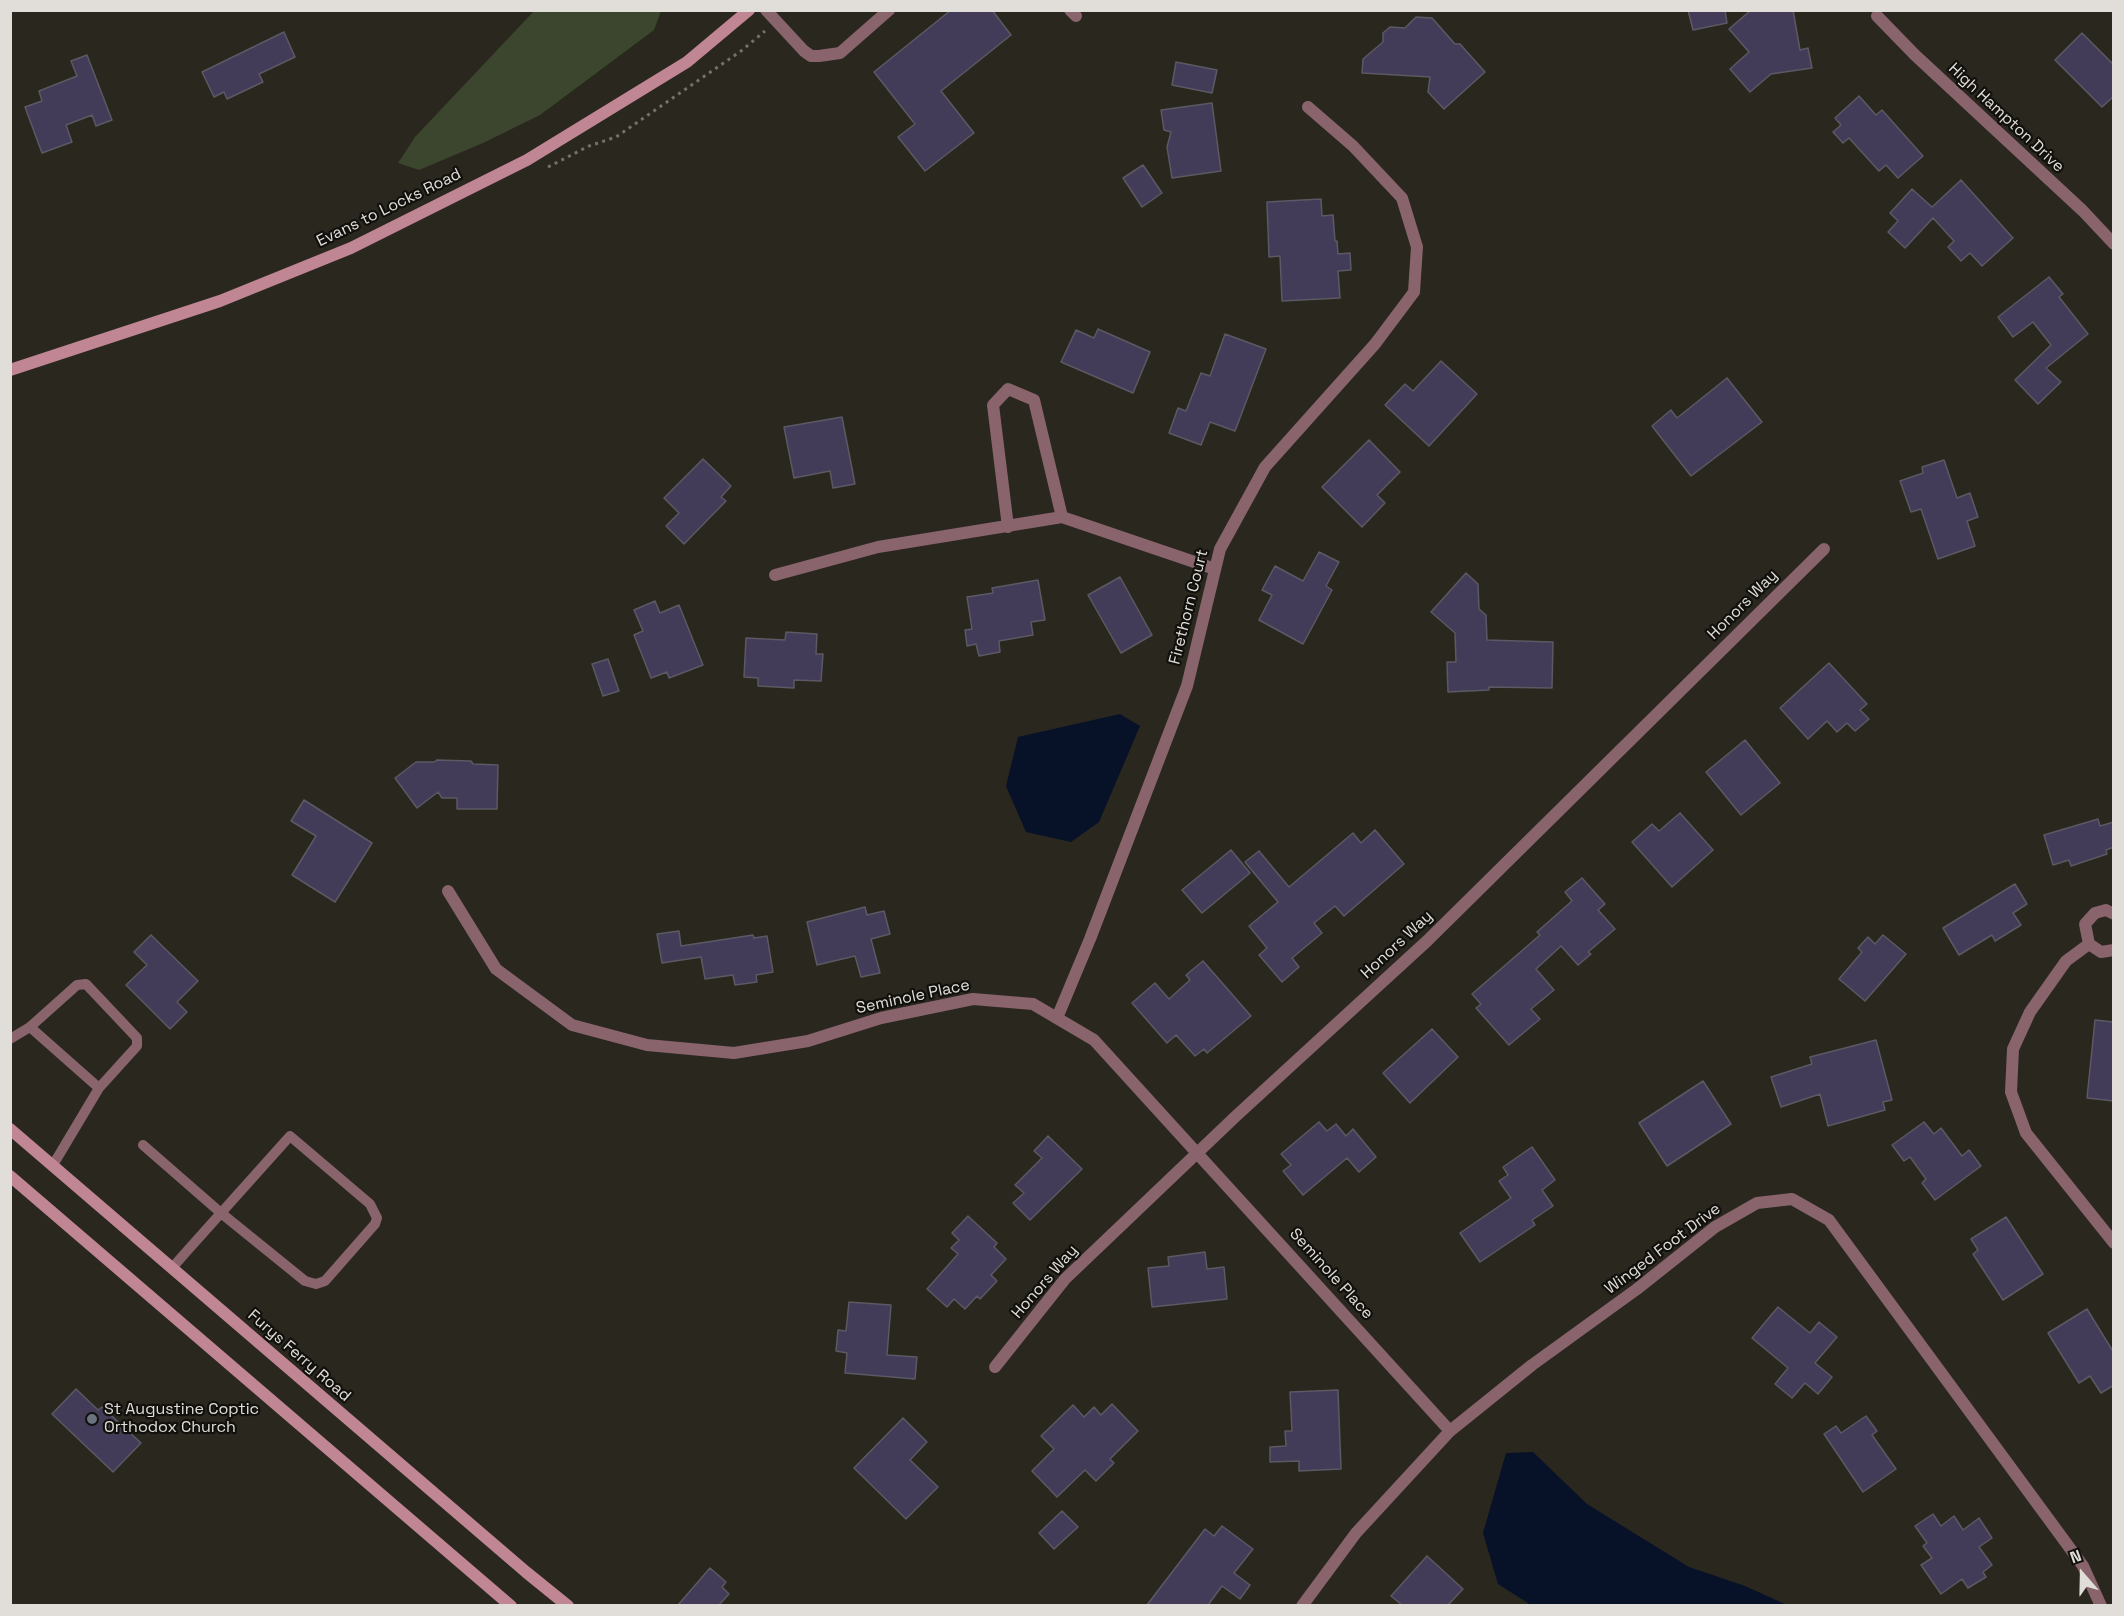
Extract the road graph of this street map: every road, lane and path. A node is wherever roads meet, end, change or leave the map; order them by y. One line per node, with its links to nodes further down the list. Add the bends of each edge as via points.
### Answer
1 (749, 10): 7 (main road, Evans to Locks Road, via 687,62 527,160 351,248 220,301)
2 (766, 10): 3 (street, via 804,51 819,56 840,53)
3 (889, 10)
4 (1877, 15): 6 (street, High Hampton Drive)
5 (1308, 107): 11 (street, Firethorn Court, via 1353,146 1402,198 1417,247 1414,292 1375,344 1265,467 1220,549)
6 (2114, 244)
7 (10, 370)
8 (1062, 517): 9 (street); 9 (street, via 1034,400 1008,389 993,405); 11 (street)
9 (1008, 526): 12 (street, via 878,547)
10 (1824, 549): 23 (street, Honors Way, via 1426,941)
11 (1215, 569): 17 (street, Firethorn Court, via 1187,686)
12 (775, 574)
13 (448, 891): 17 (street, Seminole Place, via 496,969 572,1025 647,1045 734,1053 807,1041 881,1018 974,999 1033,1004)
14 (2114, 914): 15 (street, via 2106,910 2095,913 2085,924)
15 (2089, 944): 16 (street, via 2101,952); 27 (street, via 2066,961 2030,1012 2013,1049 2010,1092 2026,1133)
16 (2114, 950)
17 (1057, 1018): 23 (street, Seminole Place, via 1094,1040)
18 (30, 1027): 19 (lane); 20 (lane); 20 (lane, via 77,985 86,984 137,1038 137,1046)
19 (10, 1039)
20 (99, 1088): 24 (lane)
21 (10, 1129): 24 (main road, Furys Ferry Road)
22 (143, 1145): 26 (lane)
23 (1198, 1152): 29 (street, Honors Way, via 1065,1279); 30 (street, Seminole Place)
24 (53, 1165): 28 (main road, Furys Ferry Road)
25 (10, 1176): 31 (main road)
26 (221, 1213): 26 (lane, via 290,1136 370,1204 377,1218 325,1281 316,1284 305,1281); 28 (lane)
27 (2114, 1243)
28 (172, 1268): 32 (main road, Furys Ferry Road)
29 (995, 1367)
30 (1450, 1431): 33 (street, Winged Foot Drive, via 1356,1533); 34 (street, Winged Foot Drive, via 1715,1227 1757,1203 1792,1199 1829,1220 2083,1566)
31 (511, 1605)
32 (568, 1605)
33 (1302, 1605)
34 (2101, 1605)

